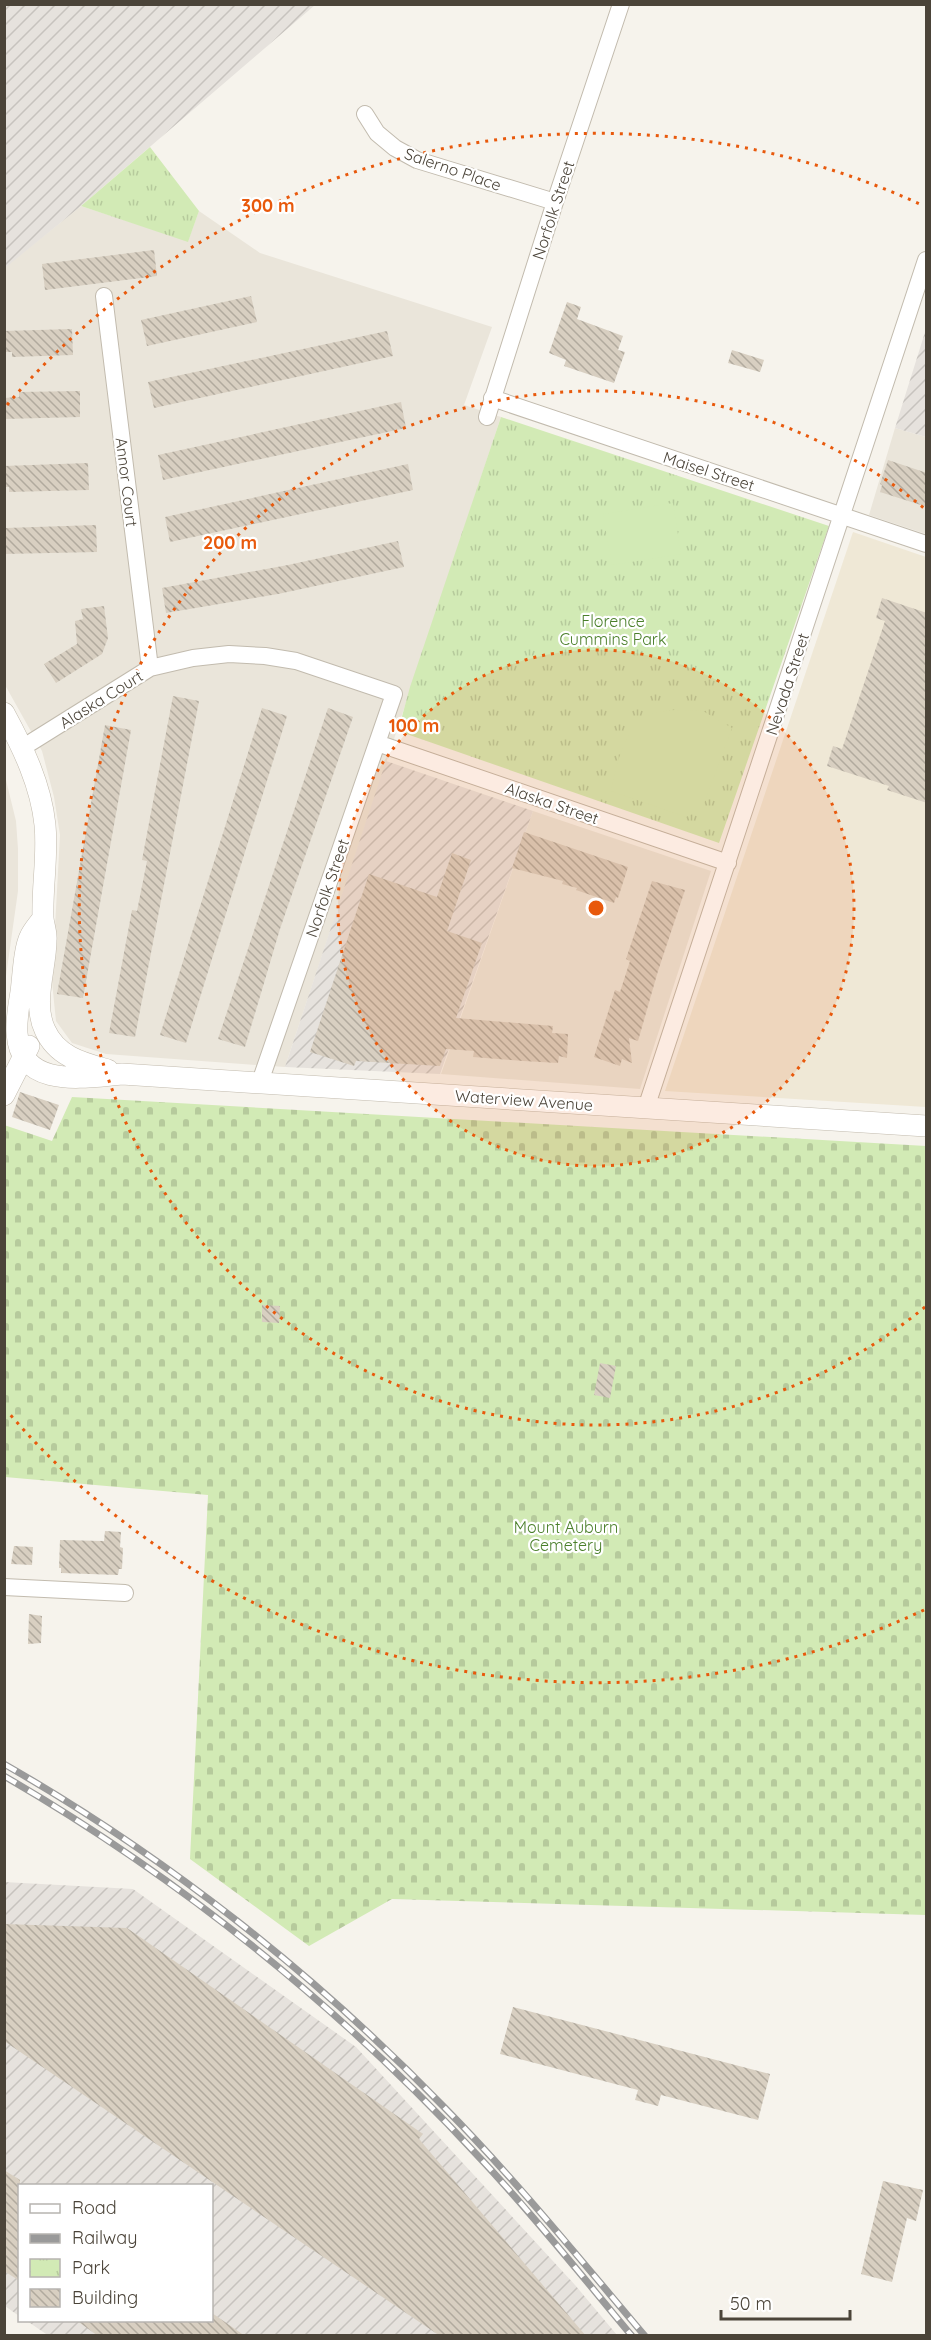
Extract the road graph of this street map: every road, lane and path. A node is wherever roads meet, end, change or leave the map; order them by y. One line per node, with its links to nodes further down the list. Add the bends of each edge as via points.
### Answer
1 (621, 4): 3 (street, Norfolk Street)
2 (365, 114): 3 (street, Salerno Place, via 377,133 417,160)
3 (555, 202): 6 (street, Norfolk Street)
4 (927, 260): 8 (street, Nevada Street)
5 (104, 296): 10 (street, Annor Court)
6 (492, 399): 7 (street, Norfolk Street); 8 (street, Maisel Street)
7 (487, 417)
8 (843, 516): 9 (street, Maisel Street); 15 (street, Nevada Street)
9 (927, 544)
10 (150, 668): 11 (street, Alaska Court, via 229,654 265,656 322,668); 14 (street, Alaska Court)
11 (394, 694): 13 (street, Norfolk Street)
12 (4, 713): 14 (street)
13 (377, 743): 15 (street, Alaska Street); 20 (street, Norfolk Street)
14 (22, 748): 16 (street, via 45,824)
15 (728, 863): 22 (street, Nevada Street)
16 (43, 918): 17 (street, via 47,938 40,1002); 18 (street, via 29,939 17,1016 17,1035)
17 (44, 1028): 18 (street); 19 (street, Waterview Avenue, via 54,1045 70,1058)
18 (24, 1056): 19 (street, Waterview Avenue, via 40,1071 56,1077); 21 (street)
19 (122, 1074): 20 (street, Waterview Avenue)
20 (260, 1082): 22 (street, Waterview Avenue)
21 (4, 1095)
22 (646, 1108): 23 (street, Waterview Avenue)
23 (927, 1126)
24 (4, 1587): 25 (street)
25 (125, 1593)

